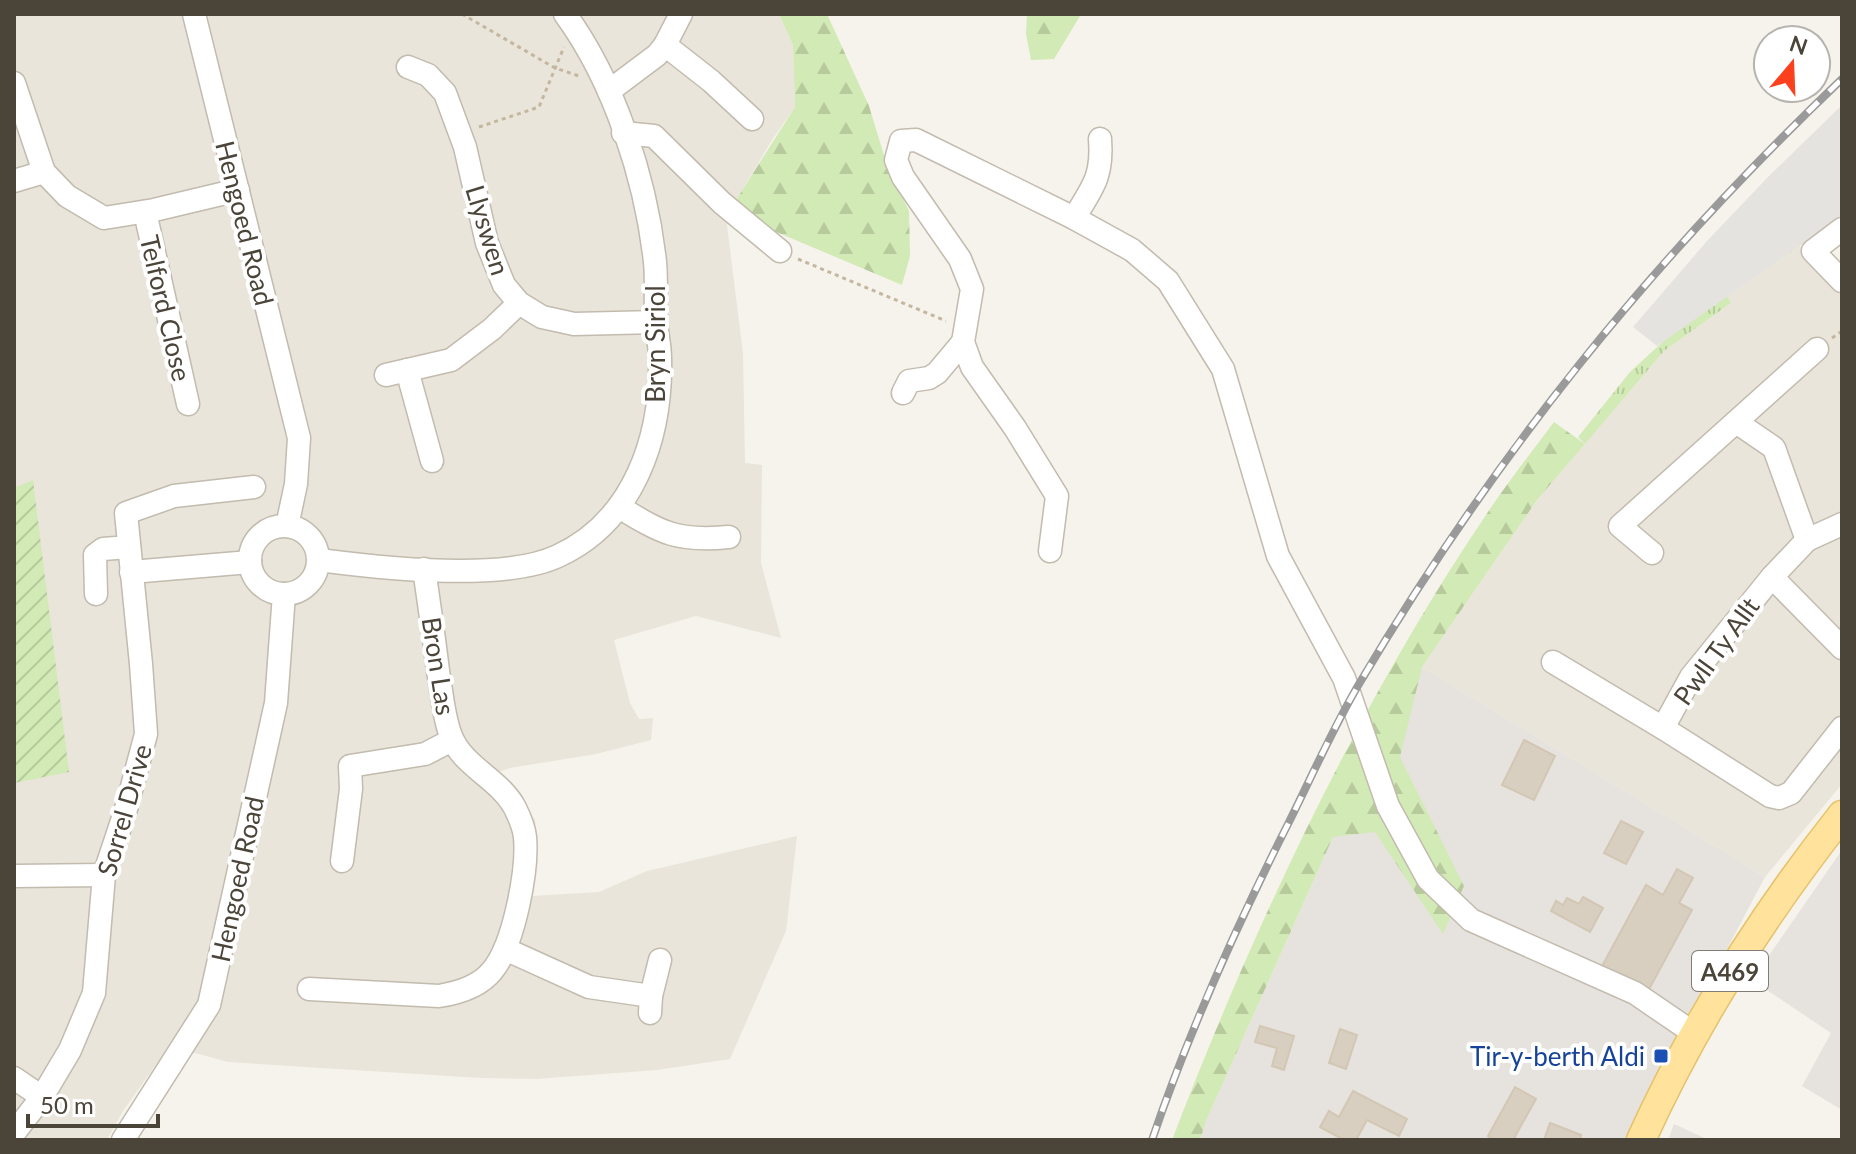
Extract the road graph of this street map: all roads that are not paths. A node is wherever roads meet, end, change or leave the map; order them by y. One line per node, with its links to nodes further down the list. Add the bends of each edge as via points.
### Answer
1 (194, 14): 12 (street, Hengoed Road)
2 (569, 20): 6 (street, Bryn Siriol)
3 (673, 29): 6 (street, via 657,55); 7 (street, via 685,59)
4 (408, 67): 18 (street, Llyswen, via 438,83 452,109 487,243 504,285)
5 (14, 83): 10 (street)
6 (609, 91): 8 (street, Bryn Siriol)
7 (752, 119)
8 (623, 133): 16 (street, via 654,136); 19 (street, Bryn Siriol, via 655,262)
9 (1100, 139): 14 (street, via 1102,163)
10 (44, 172): 11 (street); 13 (street, via 67,196 104,218)
11 (14, 181)
12 (238, 190): 13 (street); 29 (street, Hengoed Road, via 299,438)
13 (145, 212): 23 (street, Telford Close)
14 (1074, 218): 20 (street, via 916,140 901,141 896,160 903,177 960,259 972,289); 54 (street, via 1132,250 1168,281 1223,369 1278,556 1344,678 1388,806 1428,879 1471,920 1635,993)
15 (1842, 229): 17 (street, via 1813,251)
16 (780, 251)
17 (1842, 281)
18 (519, 303): 19 (street, Llyswen, via 542,317 574,324); 25 (street, via 451,360 397,373)
19 (656, 322): 27 (street, Bryn Siriol, via 661,358 656,411 642,470)
20 (964, 337): 22 (street, via 937,373 909,381); 33 (street, via 972,367 1057,496)
21 (1817, 349): 24 (street)
22 (903, 393)
23 (188, 404)
24 (1736, 422): 31 (street, via 1774,448); 34 (street, via 1620,526)
25 (432, 461)
26 (254, 487): 32 (street, Sorrel Drive, via 174,496 126,513)
27 (619, 507): 30 (street, via 678,537); 37 (street, Bryn Siriol, via 595,534 556,557 521,568)
28 (1842, 524): 31 (street, Pwll Ty Allt)
29 (287, 526): 35 (street, via 306,533); 36 (street, via 265,532 251,550)
30 (729, 537)
31 (1807, 540): 39 (street, Pwll Ty Allt)
32 (129, 547): 38 (street, Sorrel Drive); 40 (street, via 103,549 95,555)
33 (1050, 551)
34 (1652, 553)
35 (319, 560): 37 (street, Bryn Siriol); 41 (street, via 304,588)
36 (250, 562): 38 (street); 41 (street, via 264,588)
37 (424, 569): 46 (street, Bron Las)
38 (131, 572): 49 (street, Sorrel Drive, via 146,734)
39 (1772, 577): 42 (street, Pwll Ty Allt); 44 (street, Pwll Ty Allt, via 1691,677)
40 (96, 594)
41 (284, 594): 58 (street, Hengoed Road, via 276,703 209,1005)
42 (1842, 648)
43 (1553, 662): 44 (street, Pwll Ty Allt)
44 (1663, 728): 45 (street, Pwll Ty Allt, via 1779,798 1791,793)
45 (1842, 728)
46 (452, 740): 48 (street, via 425,754 350,766); 51 (street, Bron Las, via 503,790 525,834 514,922)
47 (1842, 815): 54 (main road, A469, via 1792,878 1723,981)
48 (342, 861)
49 (104, 875): 50 (street); 56 (street, Sorrel Drive, via 94,993 70,1050)
50 (14, 876)
51 (505, 949): 52 (street, via 589,987 650,1004); 53 (street, Bron Las, via 491,971 458,993)
52 (660, 960)
53 (309, 989)
54 (1695, 1034): 59 (main road, A469)
55 (14, 1078): 56 (street)
56 (42, 1097): 57 (street, Sorrel Drive)
57 (14, 1133)
58 (123, 1140)
59 (1641, 1140)

